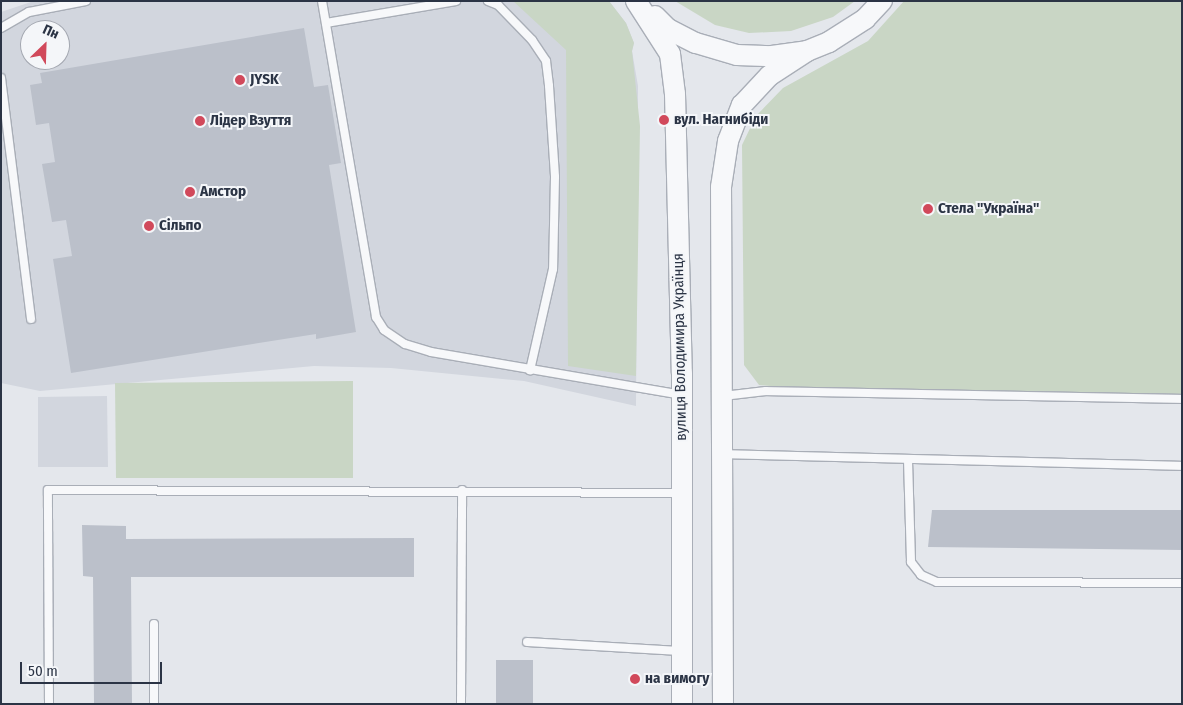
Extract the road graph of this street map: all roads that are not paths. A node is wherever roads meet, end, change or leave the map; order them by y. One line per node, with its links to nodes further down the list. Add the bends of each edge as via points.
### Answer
1 (86, 1): 8 (lane, via 28,12)
2 (322, 1): 7 (lane)
3 (456, 1): 7 (lane)
4 (488, 1): 12 (lane, via 498,5 532,40 546,61 549,86 555,177 553,269)
5 (637, 1): 9 (street, вулиця Володимира Українця, via 668,29 696,43 737,55); 13 (street, вулиця Володимира Українця, via 670,54)
6 (882, 1): 9 (street, вулиця Володимира Українця, via 865,19)
7 (326, 23): 12 (lane, via 376,317 384,330 405,344)
8 (1, 28)
9 (807, 52): 14 (street, вулиця Володимира Українця, via 769,76 742,105 728,141 721,187)
10 (1, 78): 11 (lane)
11 (31, 319)
12 (530, 370): 13 (lane)
13 (682, 395): 20 (street, вулиця Володимира Українця)
14 (724, 396): 15 (lane, via 766,391); 16 (street, вулиця Володимира Українця)
15 (1182, 399)
16 (723, 454): 17 (lane); 29 (street, вулиця Володимира Українця)
17 (908, 460): 18 (lane); 21 (lane, via 911,562 921,575 937,582)
18 (1182, 466)
19 (462, 490): 20 (lane); 25 (lane, via 48,490); 27 (lane)
20 (682, 493): 24 (street, вулиця Володимира Українця)
21 (1182, 583)
22 (154, 624): 26 (lane)
23 (527, 642): 24 (lane)
24 (682, 651): 28 (street, вулиця Володимира Українця)
25 (48, 704)
26 (154, 704)
27 (461, 704)
28 (682, 704)
29 (724, 704)

